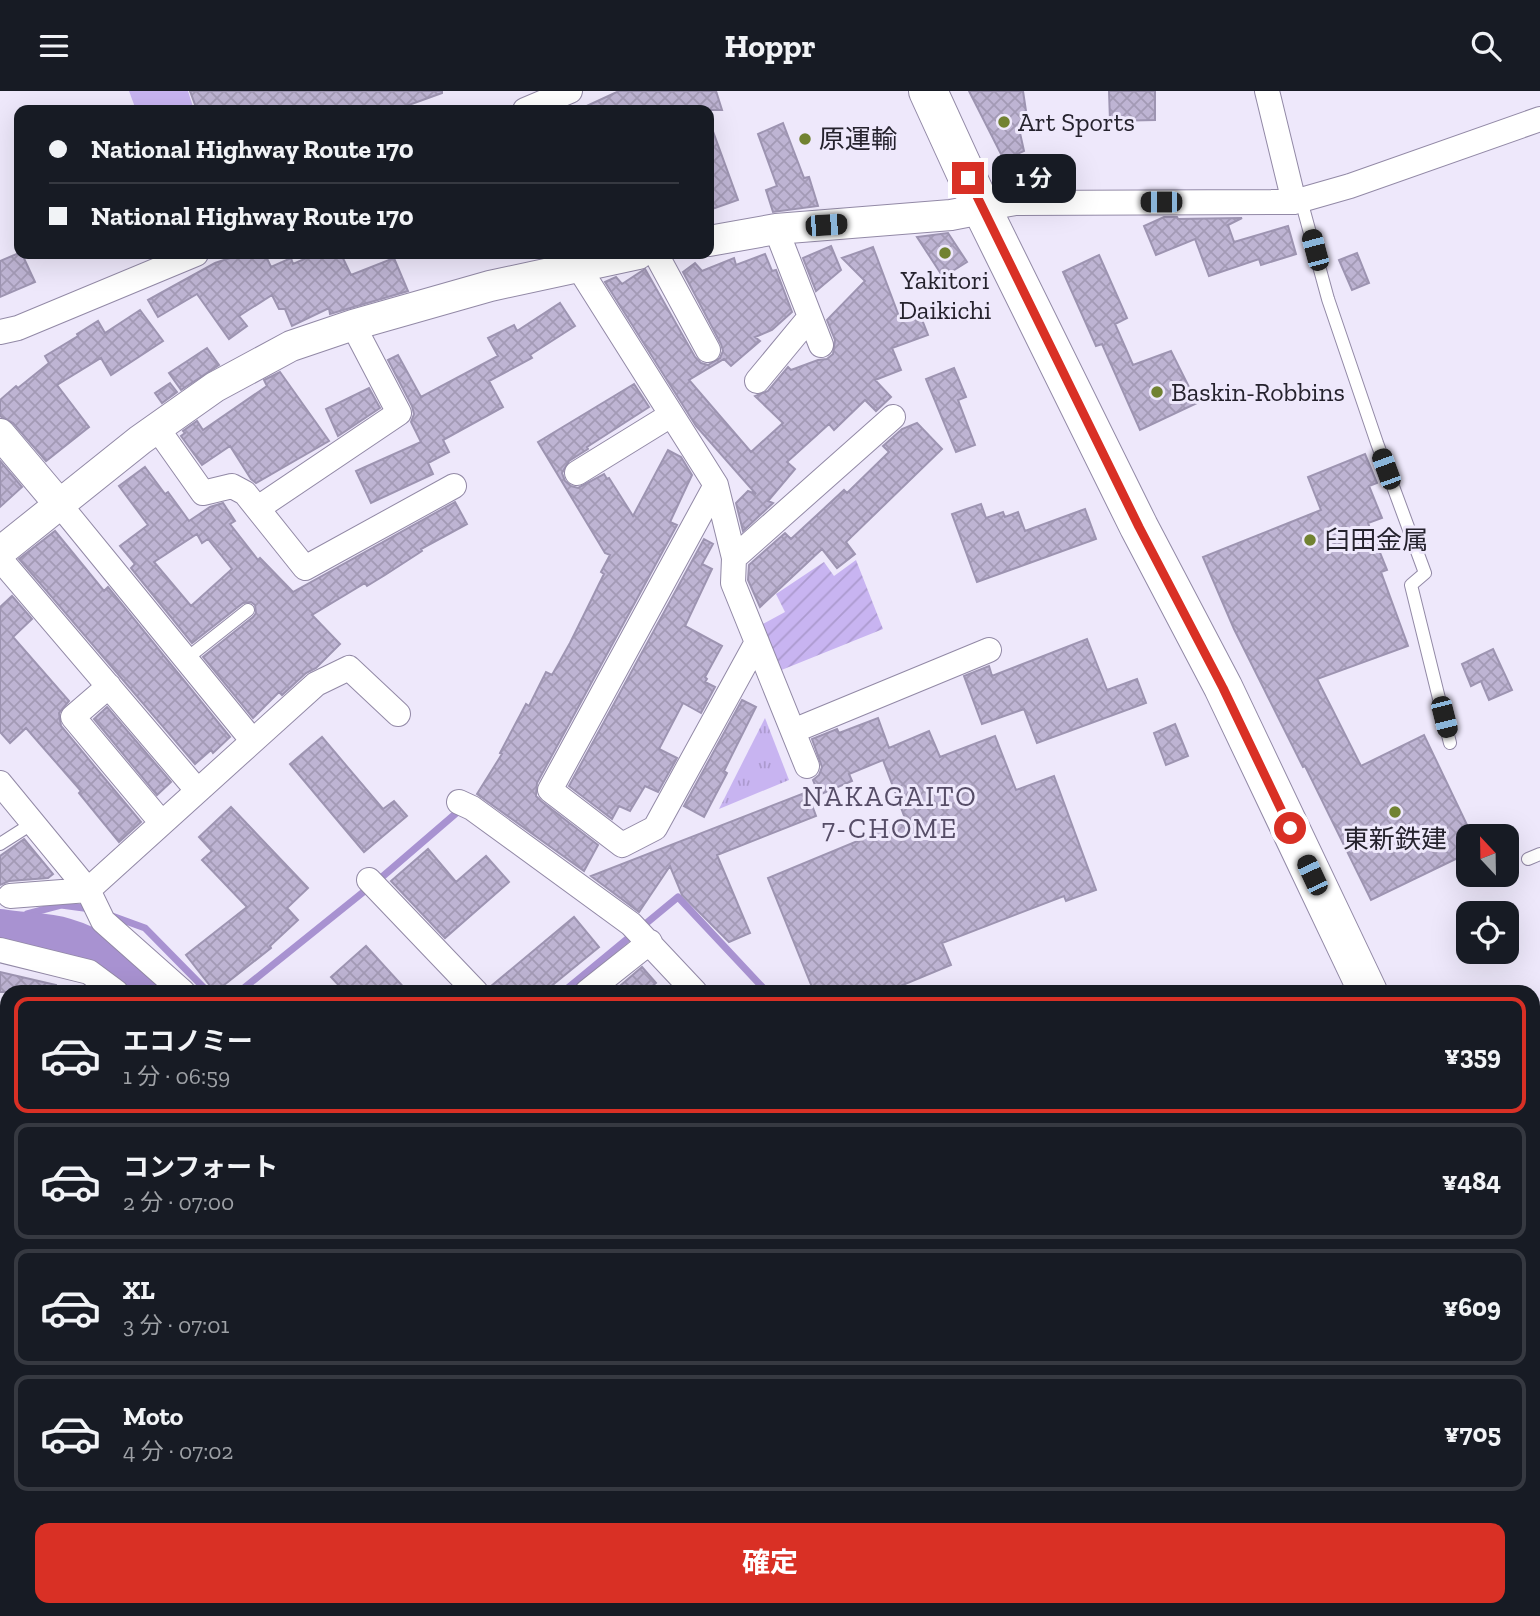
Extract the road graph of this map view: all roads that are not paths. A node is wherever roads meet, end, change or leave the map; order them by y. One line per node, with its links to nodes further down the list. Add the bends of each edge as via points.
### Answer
1 (570, 91): 4 (street)
2 (928, 91): 7 (highway)
3 (1267, 91): 6 (street)
4 (537, 105)
5 (1540, 119): 6 (street)
6 (1298, 201): 7 (street, via 1016,203); 40 (lane, via 1425,573 1411,585)
7 (982, 209): 8 (street); 58 (highway, via 1223,688)
8 (776, 229): 9 (street); 14 (street)
9 (714, 240)
10 (184, 259): 16 (street)
11 (617, 259): 13 (street)
12 (659, 259): 18 (street)
13 (579, 268): 15 (street, via 491,286); 20 (street)
14 (810, 317): 17 (street); 19 (street)
15 (353, 325): 22 (street, via 291,346 215,387); 28 (street, via 399,413)
16 (0, 332)
17 (821, 345)
18 (708, 350)
19 (757, 381)
20 (671, 415): 24 (street); 25 (street)
21 (893, 417): 30 (street)
22 (157, 428): 27 (street); 28 (street, via 203,493 232,486)
23 (0, 434): 27 (street)
24 (577, 473)
25 (716, 485): 30 (street); 33 (street, via 550,790 622,845 655,828)
26 (454, 486): 28 (street, via 304,568)
27 (60, 505): 29 (street); 35 (street)
28 (258, 508)
29 (0, 552)
30 (734, 558): 33 (street, via 733,583)
31 (0, 559): 36 (street)
32 (248, 610): 35 (lane)
33 (757, 642): 38 (street)
34 (989, 650): 38 (street)
35 (186, 659): 39 (street)
36 (109, 686): 43 (street); 46 (street, via 73,717)
37 (398, 714): 39 (street, via 349,668 316,684)
38 (793, 731): 41 (street)
39 (252, 740): 43 (street)
40 (1450, 743)
41 (807, 765)
42 (0, 783): 45 (street)
43 (197, 790): 46 (street)
44 (465, 805): 51 (street)
45 (33, 823): 47 (lane); 50 (street)
46 (161, 823): 50 (street)
47 (0, 844)
48 (374, 884): 55 (street)
49 (10, 897): 50 (street)
50 (95, 905): 54 (street)
51 (641, 934): 56 (street); 57 (street)
52 (0, 950): 53 (street, via 89,972)
53 (107, 985)
54 (176, 985)
55 (469, 985)
56 (594, 985)
57 (688, 985)
58 (1365, 985)

